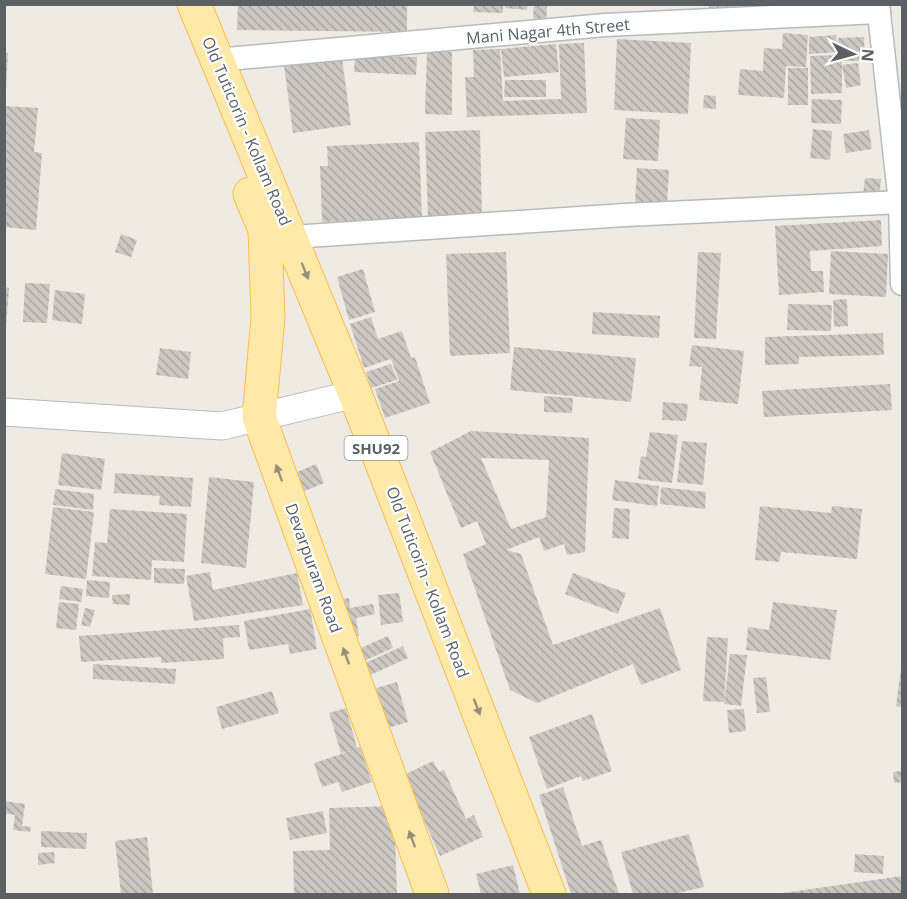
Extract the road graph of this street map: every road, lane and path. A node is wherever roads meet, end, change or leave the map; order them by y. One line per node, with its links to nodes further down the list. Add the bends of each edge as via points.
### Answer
1 (171, 4): 7 (main road)
2 (194, 4): 5 (main road, Old Tuticorin - Kollam Road / SHU92)
3 (879, 8): 4 (street, Mani Nagar 4th Street); 6 (street)
4 (605, 15): 5 (street, Mani Nagar 4th Street)
5 (216, 60): 7 (main road, Old Tuticorin - Kollam Road / SHU92)
6 (901, 202): 7 (street); 8 (street)
7 (278, 234): 9 (main road, Old Tuticorin - Kollam Road / SHU92, one-way to 9); 11 (main road, Devarpuram Road)
8 (903, 284)
9 (355, 394): 11 (street); 13 (main road, Old Tuticorin - Kollam Road / SHU92, one-way to 13)
10 (4, 412): 11 (street, via 222,426)
11 (259, 417): 12 (main road, Devarpuram Road, one-way to 11)
12 (432, 894)
13 (549, 894)

